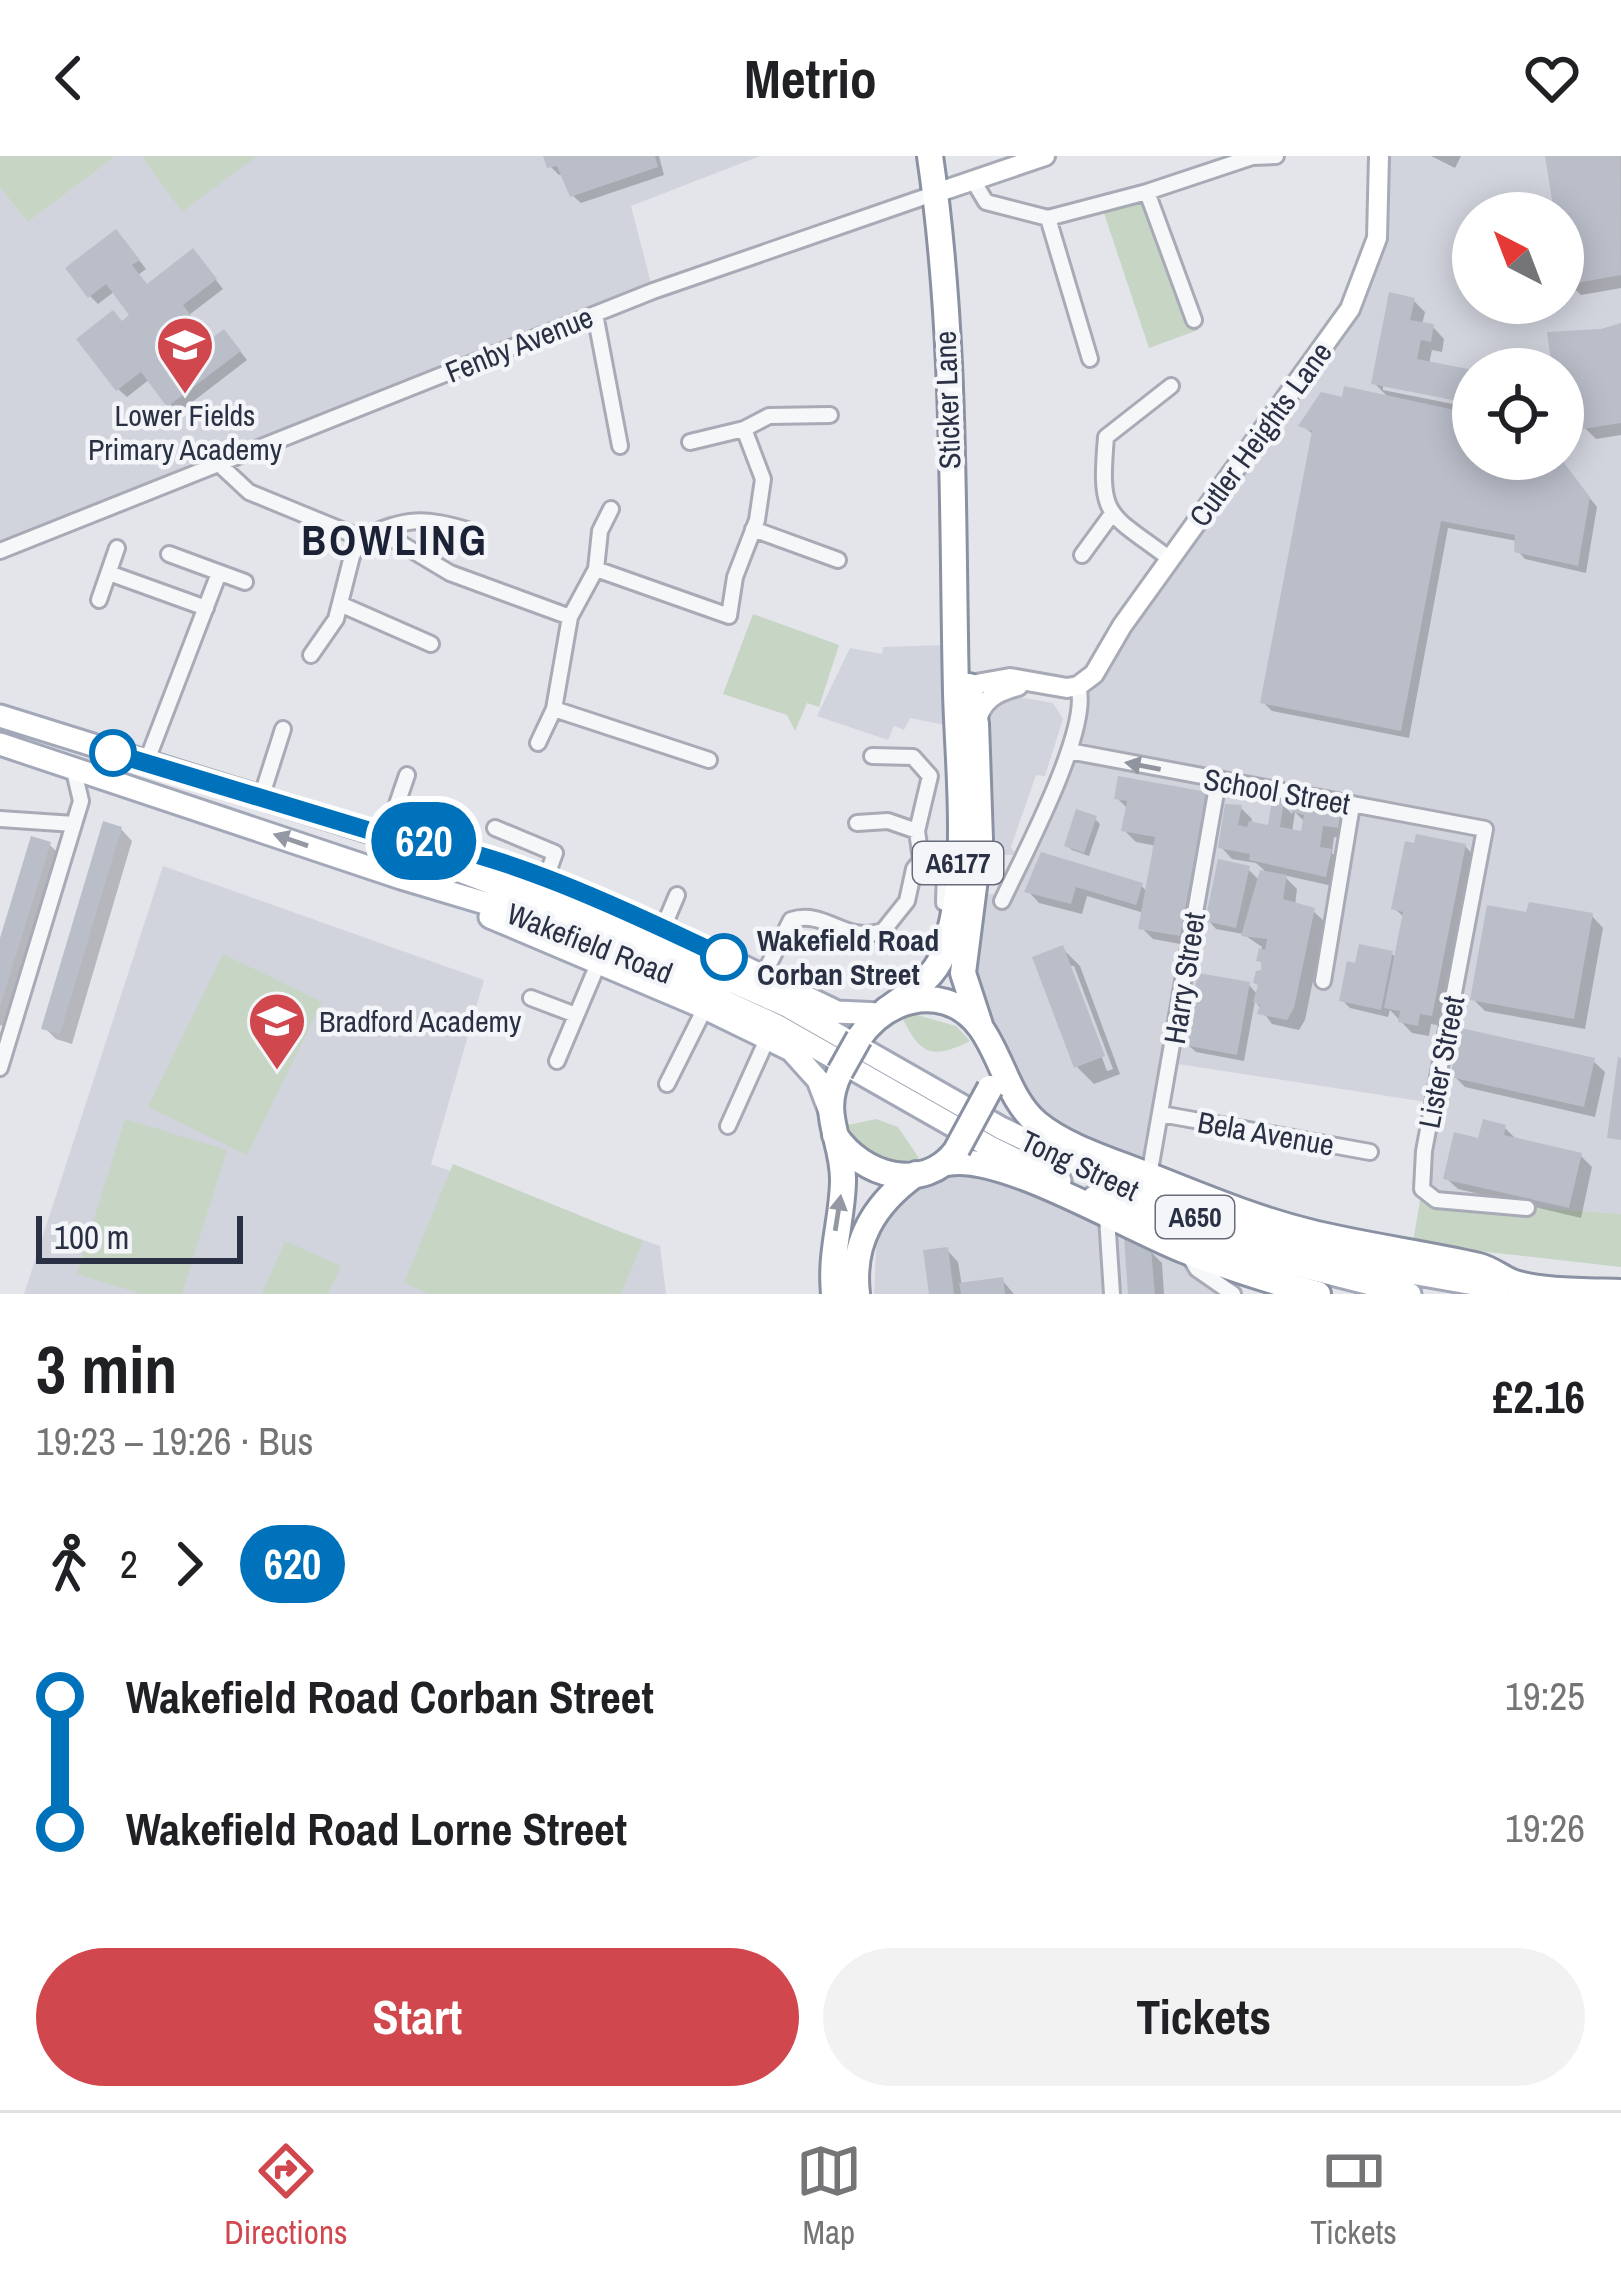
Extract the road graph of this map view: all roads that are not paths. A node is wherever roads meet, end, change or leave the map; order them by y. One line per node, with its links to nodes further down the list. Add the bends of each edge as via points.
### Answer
1 (930, 156): 7 (highway, Sticker Lane / A6177)
2 (1045, 156): 5 (street, Fenby Avenue)
3 (1276, 156): 6 (street)
4 (1379, 156): 27 (street, Cutler Heights Lane, via 1377,238 1350,309)
5 (974, 182): 7 (street, Fenby Avenue); 8 (street, via 986,202)
6 (1148, 192): 8 (street); 10 (street)
7 (935, 194): 9 (street, Fenby Avenue); 41 (highway, Sticker Lane / A6177)
8 (1048, 218): 11 (street)
9 (595, 314): 16 (street); 17 (street, Fenby Avenue)
10 (1194, 320)
11 (1090, 359)
12 (1171, 386): 19 (street, via 1106,437 1104,503)
13 (830, 415): 14 (street, via 770,416)
14 (744, 429): 15 (street); 20 (street, via 763,478)
15 (691, 442)
16 (620, 446)
17 (219, 464): 22 (street, via 249,492); 24 (street, Fenby Avenue)
18 (611, 509): 29 (street)
19 (1112, 514): 26 (street); 27 (street)
20 (753, 530): 28 (street); 29 (street, via 729,616)
21 (471, 531): 22 (street, via 404,519)
22 (362, 538): 34 (street); 36 (street, via 395,540 451,573)
23 (118, 548): 30 (street)
24 (0, 551)
25 (169, 554): 31 (street)
26 (1082, 555)
27 (1170, 559): 40 (street, Cutler Heights Lane)
28 (838, 560)
29 (596, 568): 36 (street)
30 (109, 573): 33 (street); 35 (street)
31 (219, 573): 32 (street); 35 (street)
32 (244, 582)
33 (99, 600)
34 (340, 604): 37 (street); 38 (street)
35 (206, 608): 51 (street)
36 (570, 617): 42 (street)
37 (431, 644)
38 (311, 656)
39 (1028, 683): 40 (street); 41 (street, via 1010,678); 44 (street, via 988,699)
40 (1078, 686): 48 (street)
41 (962, 687): 44 (highway, Sticker Lane / A6177); 72 (highway, Sticker Lane / A6177)
42 (554, 709): 46 (street); 50 (street)
43 (0, 716): 51 (main road, Wakefield Road / A650)
44 (976, 724): 80 (highway, Sticker Lane / A6177, via 979,865 963,958)
45 (283, 729): 56 (street)
46 (538, 742)
47 (0, 744): 52 (main road, Wakefield Road / A650)
48 (1069, 751): 55 (street, School Street, one-way to 48); 70 (street)
49 (872, 756): 64 (street, via 913,757 926,769 930,783)
50 (709, 760)
51 (146, 763): 56 (main road, Wakefield Road / A650)
52 (73, 767): 54 (main road, Wakefield Road / A650); 57 (street)
53 (407, 775): 65 (street)
54 (110, 780): 57 (street); 67 (main road, Wakefield Road / A650, one-way to 54)
55 (1218, 781): 58 (street, School Street); 88 (street, Harry Street)
56 (261, 798): 65 (main road, Wakefield Road / A650)
57 (81, 801): 61 (street)
58 (1352, 805): 63 (street, School Street); 75 (street)
59 (0, 819): 61 (street)
60 (857, 823): 64 (street, via 888,821)
61 (74, 824): 84 (street)
62 (495, 828): 68 (street, via 555,853)
63 (1485, 829): 95 (street, Lister Street, via 1422,1189 1436,1200)
64 (916, 831): 66 (street)
65 (392, 838): 68 (main road, via 438,842); 85 (main road, Wakefield Road / A650, via 765,997)
66 (921, 860): 72 (street, via 945,866 941,926); 74 (street, via 890,925 849,934 810,916 791,920)
67 (401, 878): 73 (main road, A650); 87 (main road, Wakefield Road / A650, via 559,925 666,971)
68 (545, 881): 71 (main road)
69 (677, 895): 71 (street)
70 (1002, 901)
71 (663, 928): 74 (main road)
72 (949, 935): 78 (highway, Sticker Lane / A6177, via 936,970)
73 (598, 964): 77 (main road, A650); 79 (street)
74 (764, 976): 78 (main road, via 837,1012)
75 (1323, 982)
76 (532, 996): 79 (street)
77 (705, 1008): 81 (main road, A650); 86 (street)
78 (884, 1012): 80 (highway, via 933,1000 959,1008); 89 (highway, bridge, via 840,1072)
79 (576, 1015): 83 (street)
80 (980, 1027): 82 (highway)
81 (768, 1037): 89 (main road, A650, via 818,1080); 90 (street)
82 (996, 1056): 92 (highway, bridge, via 991,1088); 94 (highway, via 1036,1123)
83 (557, 1060)
84 (0, 1068)
85 (902, 1070): 98 (main road, Tong Street / A650, via 1001,1128 1252,1237 1408,1273)
86 (667, 1084)
87 (890, 1091): 105 (main road, Tong Street / A650, via 1089,1196 1233,1249)
88 (1161, 1114): 91 (street, Bela Avenue); 94 (street, Harry Street)
89 (831, 1121): 93 (highway, via 850,1155 871,1170); 100 (highway, one-way to 89, via 843,1182)
90 (728, 1126)
91 (1370, 1152)
92 (952, 1156): 93 (highway); 96 (highway, via 1002,1167)
93 (918, 1173): 101 (highway, via 877,1210 856,1247)
94 (1149, 1176): 98 (highway, via 1306,1231 1486,1267)
95 (1527, 1208)
96 (1107, 1217): 97 (highway); 102 (street)
97 (1186, 1251): 103 (street); 104 (highway)
98 (1514, 1283): 99 (highway, Tong Street / A650)
99 (1621, 1292)
100 (833, 1294)
101 (857, 1294)
102 (1112, 1294)
103 (1232, 1294)
104 (1318, 1294)
105 (1410, 1294)

